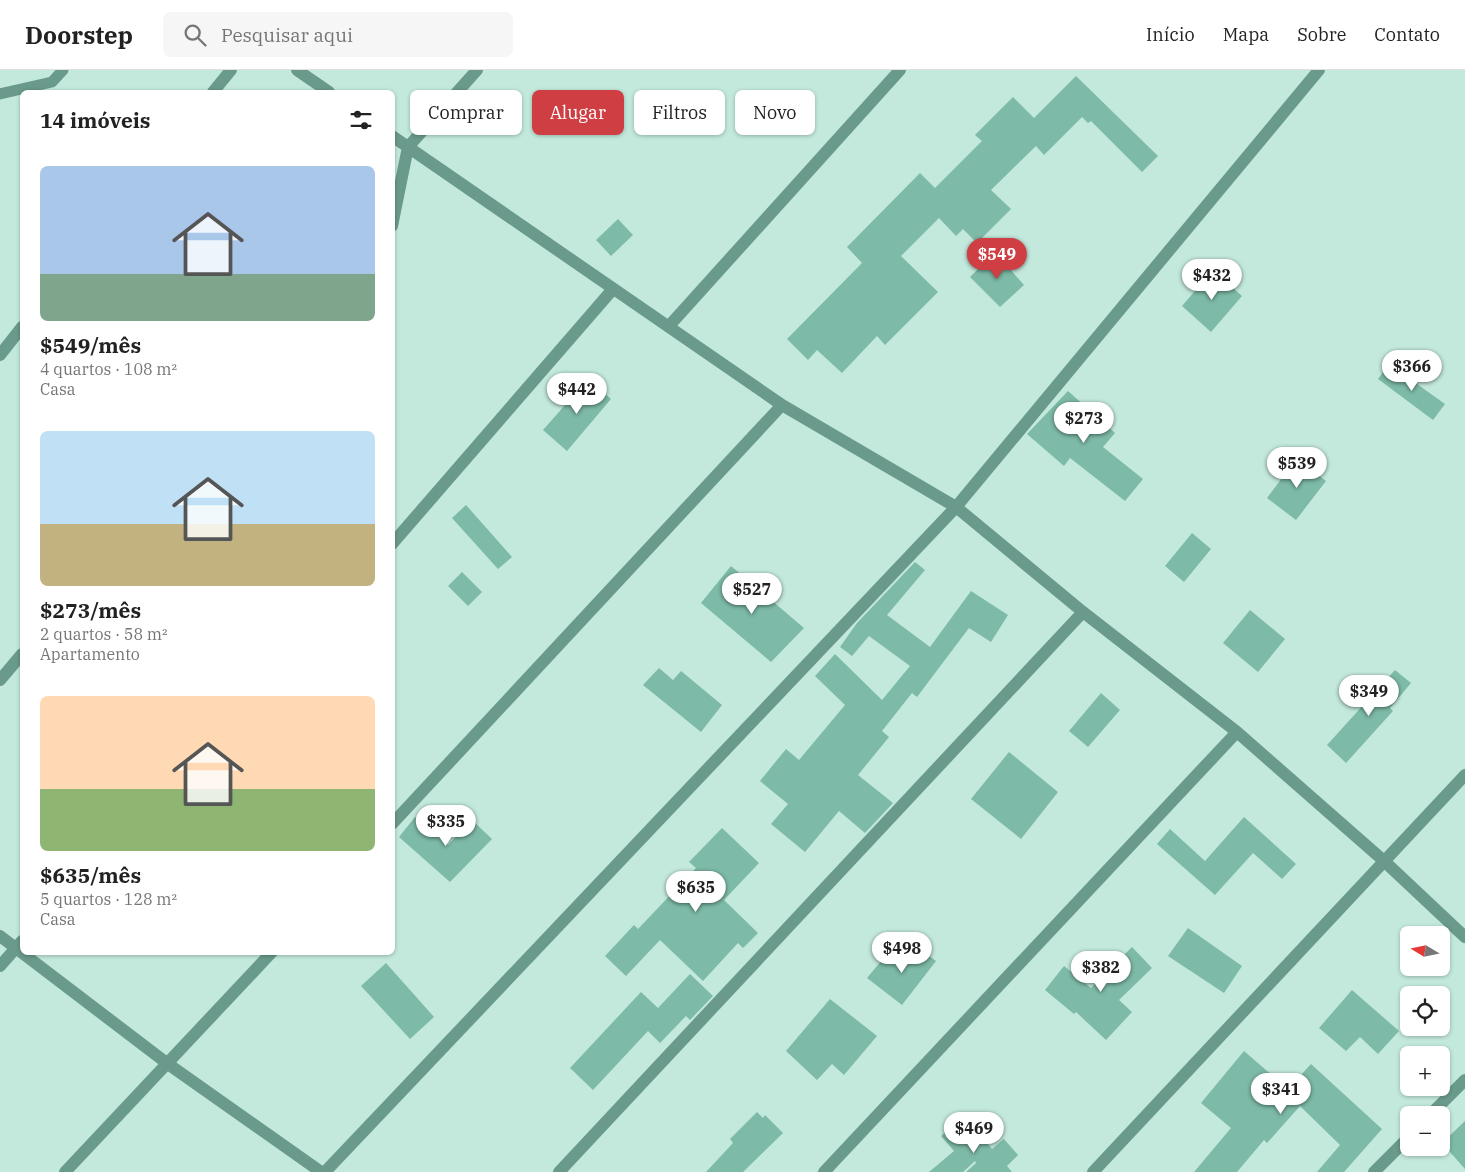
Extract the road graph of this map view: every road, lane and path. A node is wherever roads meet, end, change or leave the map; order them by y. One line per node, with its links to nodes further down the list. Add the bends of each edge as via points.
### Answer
1 (63, 70): 9 (lane, via 52,82)
2 (231, 70): 7 (street)
3 (297, 70): 8 (street)
4 (477, 70): 11 (street)
5 (900, 70): 14 (street)
6 (1319, 70): 18 (street)
7 (215, 90)
8 (326, 90)
9 (0, 94)
10 (395, 138): 11 (street)
11 (408, 147): 12 (street); 13 (street)
12 (395, 211)
13 (614, 289): 14 (street); 19 (street)
14 (668, 326): 17 (street)
15 (20, 330): 16 (street)
16 (0, 355)
17 (782, 405): 18 (street); 25 (street)
18 (956, 506): 20 (street); 38 (street)
19 (395, 541)
20 (1083, 612): 23 (street); 39 (street)
21 (20, 656): 22 (street)
22 (0, 680)
23 (1237, 732): 26 (street); 40 (street)
24 (1465, 775): 26 (street)
25 (395, 821)
26 (1384, 861): 28 (street); 41 (street)
27 (0, 936): 29 (street)
28 (1465, 937)
29 (19, 944): 32 (street)
30 (33, 955): 33 (street)
31 (269, 955): 33 (street)
32 (0, 966)
33 (168, 1064): 37 (street); 38 (street)
34 (1465, 1080): 35 (street)
35 (1439, 1106)
36 (1400, 1145): 42 (street)
37 (65, 1172)
38 (323, 1172)
39 (559, 1172)
40 (824, 1172)
41 (1093, 1172)
42 (1374, 1172)

